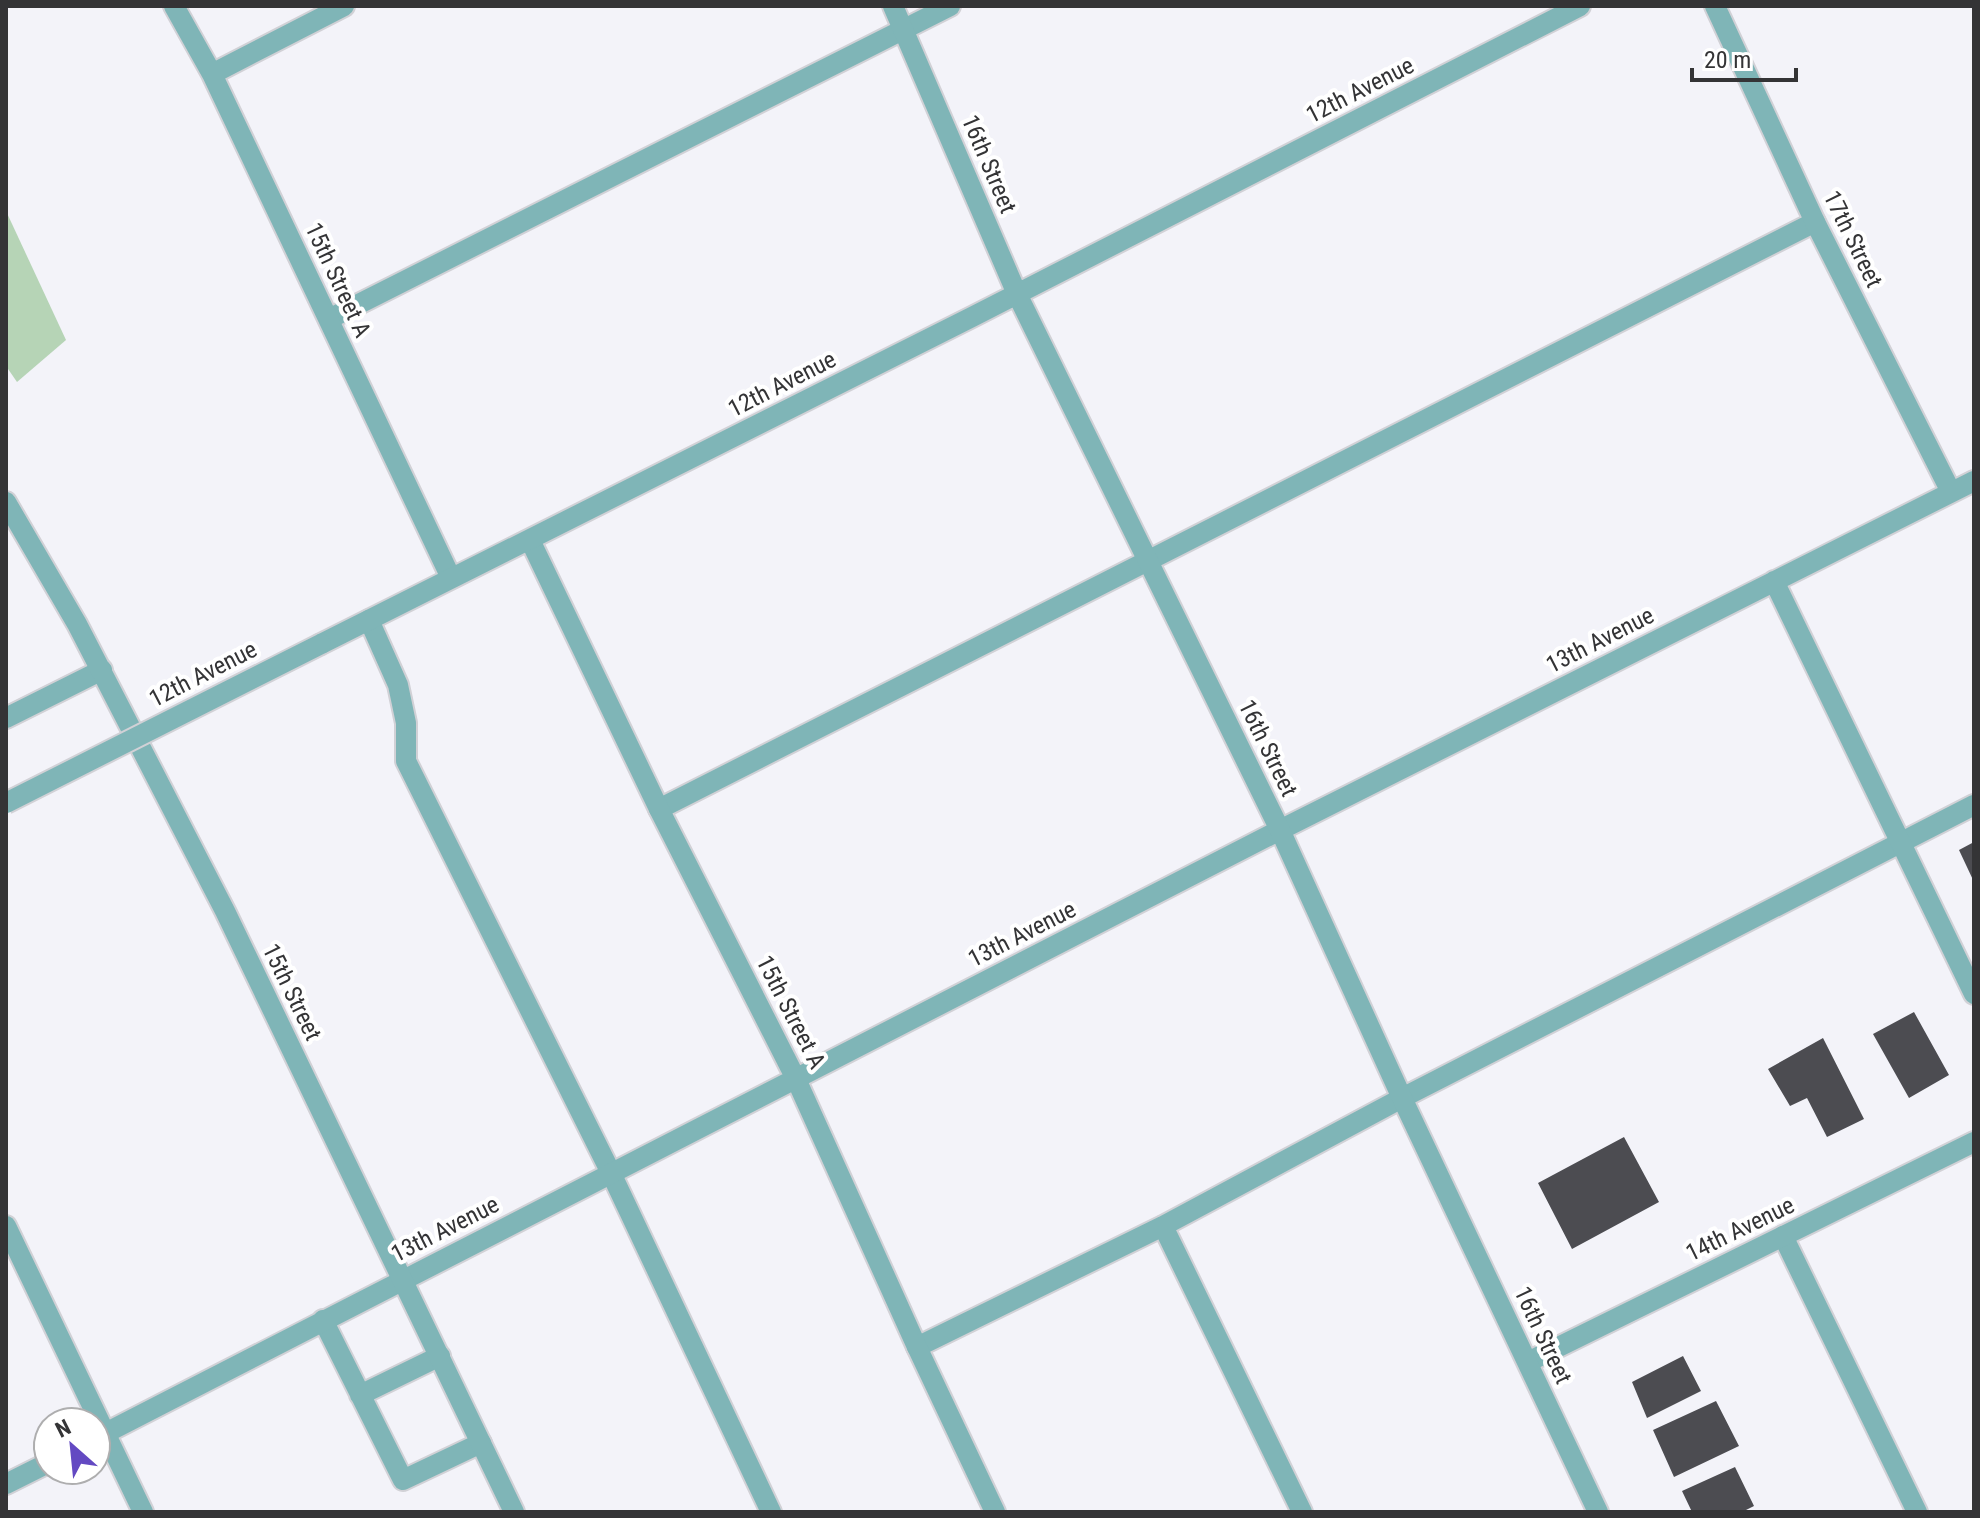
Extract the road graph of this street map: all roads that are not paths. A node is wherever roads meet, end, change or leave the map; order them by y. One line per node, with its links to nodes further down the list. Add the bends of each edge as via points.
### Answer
1 (174, 6): 8 (street, 15th Street A)
2 (344, 6): 8 (street)
3 (893, 6): 7 (street, 16th Street)
4 (950, 6): 7 (street)
5 (1580, 6): 10 (street, 12th Avenue)
6 (1715, 6): 9 (street, 17th Street)
7 (903, 31): 10 (street, 16th Street); 11 (street)
8 (212, 74): 11 (street, 15th Street A)
9 (1815, 222): 13 (street, 17th Street); 16 (street)
10 (1017, 294): 15 (street, 12th Avenue); 16 (street, 16th Street)
11 (329, 319): 17 (street, 15th Street A)
12 (1974, 481): 13 (street, 13th Avenue)
13 (1951, 492): 18 (street, 13th Avenue)
14 (6, 502): 20 (street, 15th Street)
15 (530, 540): 17 (street, 12th Avenue); 24 (street, 15th Street A)
16 (1147, 562): 24 (street); 25 (street, 16th Street)
17 (451, 578): 19 (street, 12th Avenue)
18 (1774, 581): 25 (street, 13th Avenue); 26 (street)
19 (369, 620): 22 (street, 12th Avenue, bridge); 31 (street, via 398,685 406,761)
20 (102, 670): 21 (street); 35 (street, 15th Street)
21 (6, 718)
22 (6, 803)
23 (1974, 805): 26 (street)
24 (659, 809): 28 (street, 15th Street A)
25 (1280, 830): 28 (street, 13th Avenue); 29 (street, 16th Street)
26 (1901, 842): 27 (street); 29 (street)
27 (1974, 994)
28 (796, 1079): 31 (street, 13th Avenue); 37 (street, 15th Street A)
29 (1402, 1098): 33 (street); 39 (street, 16th Street)
30 (1974, 1142): 34 (street, 14th Avenue)
31 (611, 1173): 35 (street, 13th Avenue); 49 (street)
32 (6, 1226): 41 (street)
33 (1163, 1226): 37 (street); 51 (street)
34 (1783, 1236): 39 (street, 14th Avenue); 53 (street)
35 (403, 1279): 36 (street, 13th Avenue); 38 (street, 15th Street)
36 (323, 1320): 40 (street); 42 (street, 13th Avenue)
37 (917, 1347): 50 (street, 15th Street A)
38 (440, 1356): 40 (street); 43 (street, 15th Street)
39 (1528, 1362): 52 (street, 16th Street)
40 (360, 1395): 43 (street, via 403,1480)
41 (88, 1406)
42 (112, 1429)
43 (481, 1443): 48 (street, 15th Street)
44 (112, 1455): 47 (street)
45 (32, 1471): 46 (street)
46 (6, 1484)
47 (143, 1512)
48 (514, 1512)
49 (771, 1512)
50 (995, 1512)
51 (1302, 1512)
52 (1598, 1512)
53 (1917, 1512)

